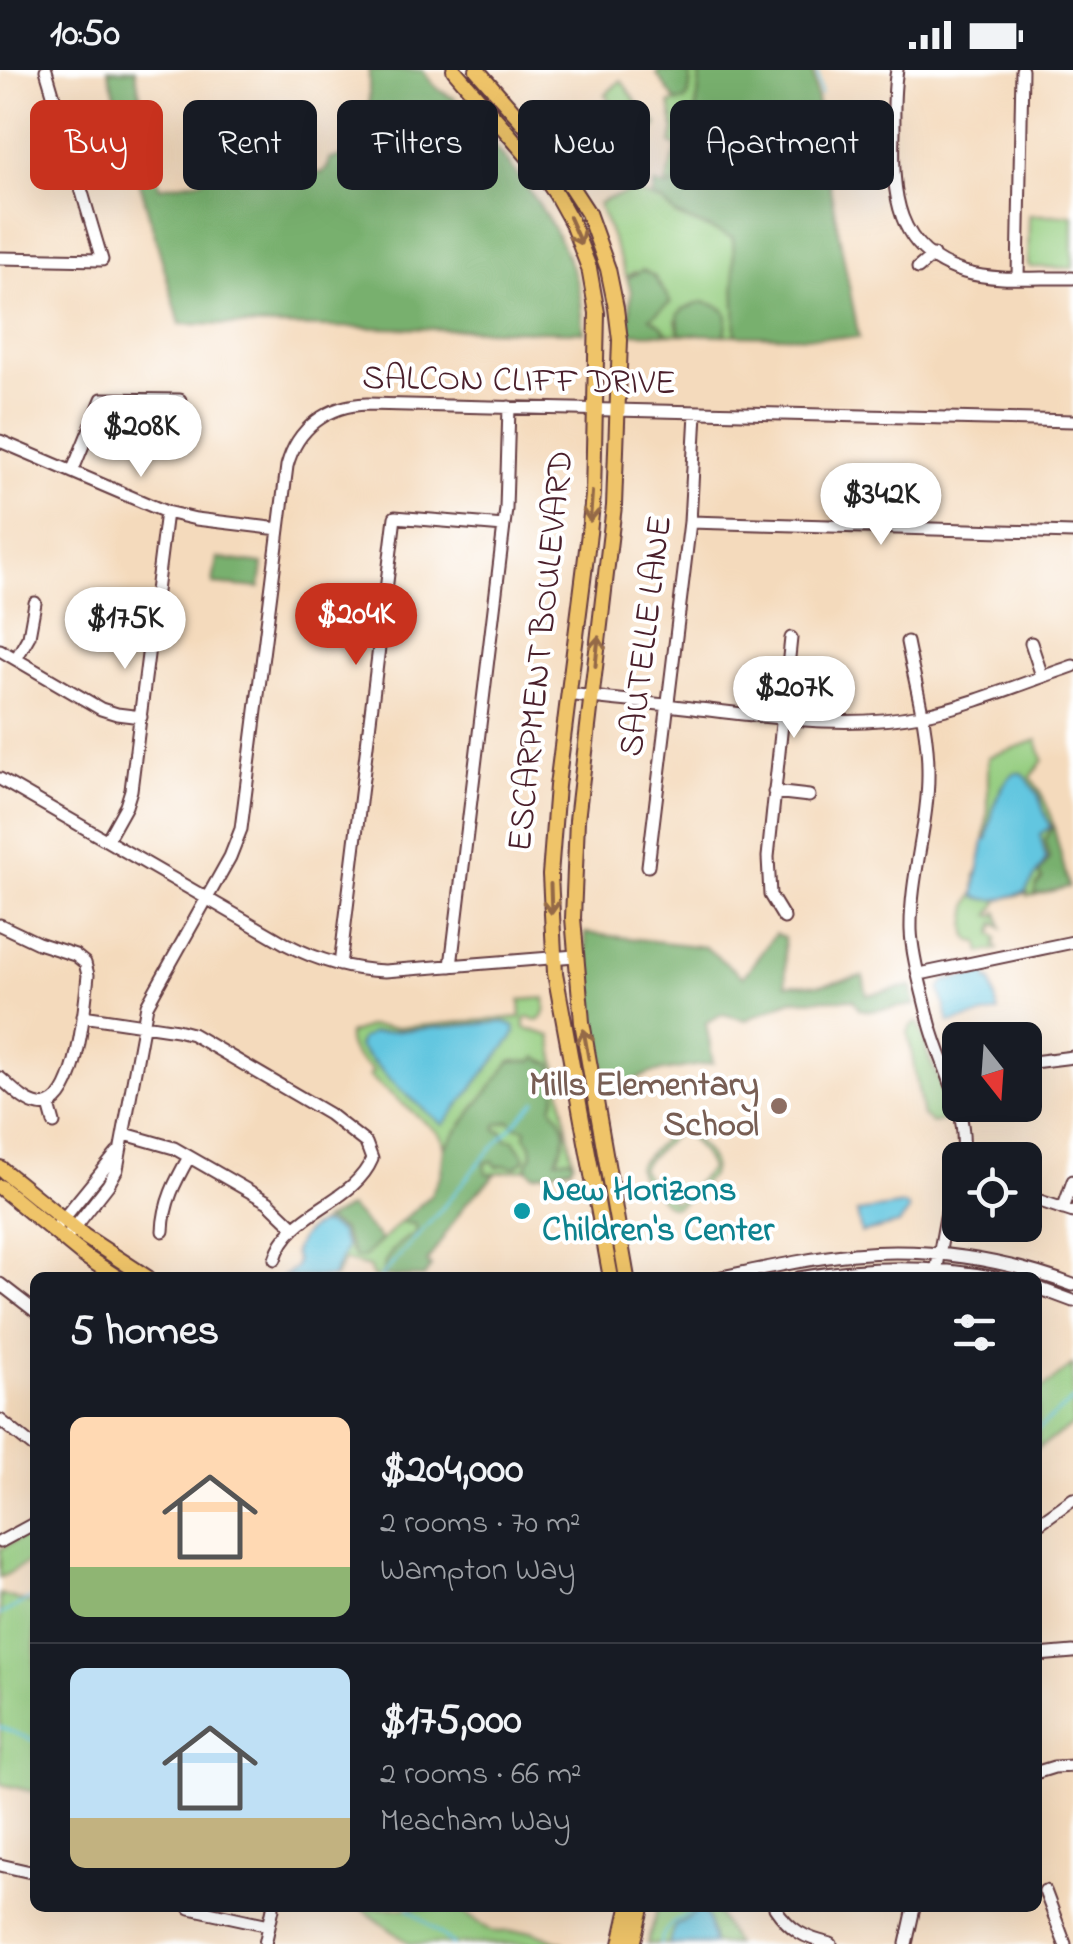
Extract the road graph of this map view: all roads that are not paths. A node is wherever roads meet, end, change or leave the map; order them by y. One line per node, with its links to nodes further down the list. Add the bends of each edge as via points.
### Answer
1 (46, 70): 11 (street, via 102,260)
2 (454, 70): 7 (main road, ESCARPMENT BOULEVARD)
3 (476, 70): 6 (main road, ESCARPMENT BOULEVARD)
4 (897, 70): 10 (street, via 895,195 910,231)
5 (1022, 70): 13 (street)
6 (518, 117)
7 (518, 145)
8 (553, 190): 17 (main road, ESCARPMENT BOULEVARD, one-way to 17, via 589,268 597,312)
9 (573, 190): 18 (main road, ESCARPMENT BOULEVARD, via 588,213 613,288)
10 (934, 256): 12 (street); 13 (street, via 968,273)
11 (0, 258)
12 (918, 268)
13 (1018, 277): 14 (street)
14 (1073, 278)
15 (180, 400): 22 (street, via 102,400)
16 (508, 407): 17 (street, SALCON CLIFF DRIVE); 25 (street); 26 (street, SALCON CLIFF DRIVE, via 356,404 329,412 307,429 290,456)
17 (594, 410): 18 (street, SALCON CLIFF DRIVE); 36 (main road, ESCARPMENT BOULEVARD, one-way to 36, via 590,532)
18 (618, 410): 19 (street, SALCON CLIFF DRIVE); 37 (main road, ESCARPMENT BOULEVARD, one-way to 18)
19 (696, 413): 20 (street, SALCON CLIFF DRIVE); 24 (street, SAUTELLE LANE)
20 (1073, 420)
21 (0, 442): 22 (street)
22 (72, 472): 23 (street)
23 (166, 512): 26 (street); 40 (street)
24 (690, 522): 27 (street); 38 (street, SAUTELLE LANE)
25 (504, 526): 53 (street, via 395,516); 54 (street)
26 (280, 529): 47 (street, SALCON CLIFF DRIVE, via 244,816)
27 (1073, 533)
28 (34, 603): 33 (street, via 29,636)
29 (790, 638): 41 (street)
30 (907, 642): 39 (street)
31 (1032, 643): 35 (street)
32 (0, 650): 33 (street)
33 (16, 659): 40 (street, via 101,709)
34 (1073, 666): 35 (street)
35 (1042, 676): 39 (street)
36 (569, 694): 37 (street); 52 (main road, ESCARPMENT BOULEVARD, one-way to 52, via 551,858)
37 (592, 698): 38 (street); 51 (main road, ESCARPMENT BOULEVARD, via 576,820)
38 (666, 705): 41 (street); 46 (street, SAUTELLE LANE)
39 (921, 715): 41 (street); 55 (street, via 928,776 911,927)
40 (140, 717): 45 (street, via 131,790)
41 (782, 719): 43 (street)
42 (0, 779): 45 (street)
43 (774, 792): 44 (street); 48 (street, via 768,878)
44 (809, 796)
45 (107, 840): 47 (street)
46 (648, 866)
47 (207, 898): 53 (street, via 305,954); 57 (street, SALCON CLIFF DRIVE, via 152,994)
48 (784, 918)
49 (2, 929): 56 (street, via 82,961 88,975)
50 (1073, 942): 55 (street)
51 (575, 956): 52 (street); 80 (main road, ESCARPMENT BOULEVARD, one-way to 51)
52 (553, 957): 54 (street); 79 (main road, ESCARPMENT BOULEVARD)
53 (340, 965): 54 (street, via 385,971)
54 (451, 966)
55 (920, 974): 58 (street)
56 (83, 1016): 57 (street); 62 (street, via 72,1074)
57 (143, 1024): 64 (street, SALCON CLIFF DRIVE); 71 (street, via 200,1038 310,1102 369,1146 371,1162 356,1181)
58 (942, 1056)
59 (1073, 1056): 60 (street)
60 (1042, 1061)
61 (0, 1078): 62 (street, via 29,1101)
62 (49, 1105): 63 (street)
63 (54, 1124)
64 (125, 1134): 65 (street); 72 (street, SALCON CLIFF DRIVE, via 114,1176)
65 (188, 1157): 71 (street, via 259,1196); 73 (street, via 168,1196)
66 (0, 1168): 72 (main road)
67 (1073, 1181): 70 (street)
68 (0, 1187): 72 (main road)
69 (1042, 1202): 70 (street)
70 (1068, 1210)
71 (294, 1227): 76 (street)
72 (64, 1230): 77 (main road); 78 (main road)
73 (163, 1231)
74 (942, 1235): 75 (street)
75 (938, 1254): 81 (street, via 852,1254); 84 (street); 85 (street)
76 (275, 1259)
77 (111, 1272)
78 (138, 1272)
79 (610, 1272)
80 (626, 1272)
81 (751, 1272)
82 (837, 1272): 83 (street)
83 (916, 1272)
84 (936, 1272)
85 (1032, 1272)
86 (1042, 1275): 88 (street)
87 (0, 1284): 91 (street)
88 (1073, 1285)
89 (1042, 1289): 90 (street)
90 (1073, 1301)
91 (30, 1308)
92 (0, 1420): 93 (street)
93 (30, 1444)
94 (1073, 1499): 95 (street)
95 (1042, 1521)
96 (30, 1526): 97 (street)
97 (0, 1542)
98 (1073, 1652): 99 (street)
99 (1042, 1655)
100 (1073, 1766): 101 (street)
101 (1042, 1771)
102 (0, 1865): 103 (street)
103 (30, 1872)
104 (1046, 1891): 117 (street)
105 (209, 1912): 111 (street)
106 (272, 1912): 111 (street)
107 (628, 1912): 113 (main road)
108 (641, 1912): 114 (main road)
109 (777, 1912): 115 (street, via 796,1932)
110 (913, 1912): 116 (street)
111 (269, 1925): 112 (street)
112 (264, 1944)
113 (621, 1944)
114 (633, 1944)
115 (831, 1944)
116 (906, 1944)
117 (1065, 1944)

